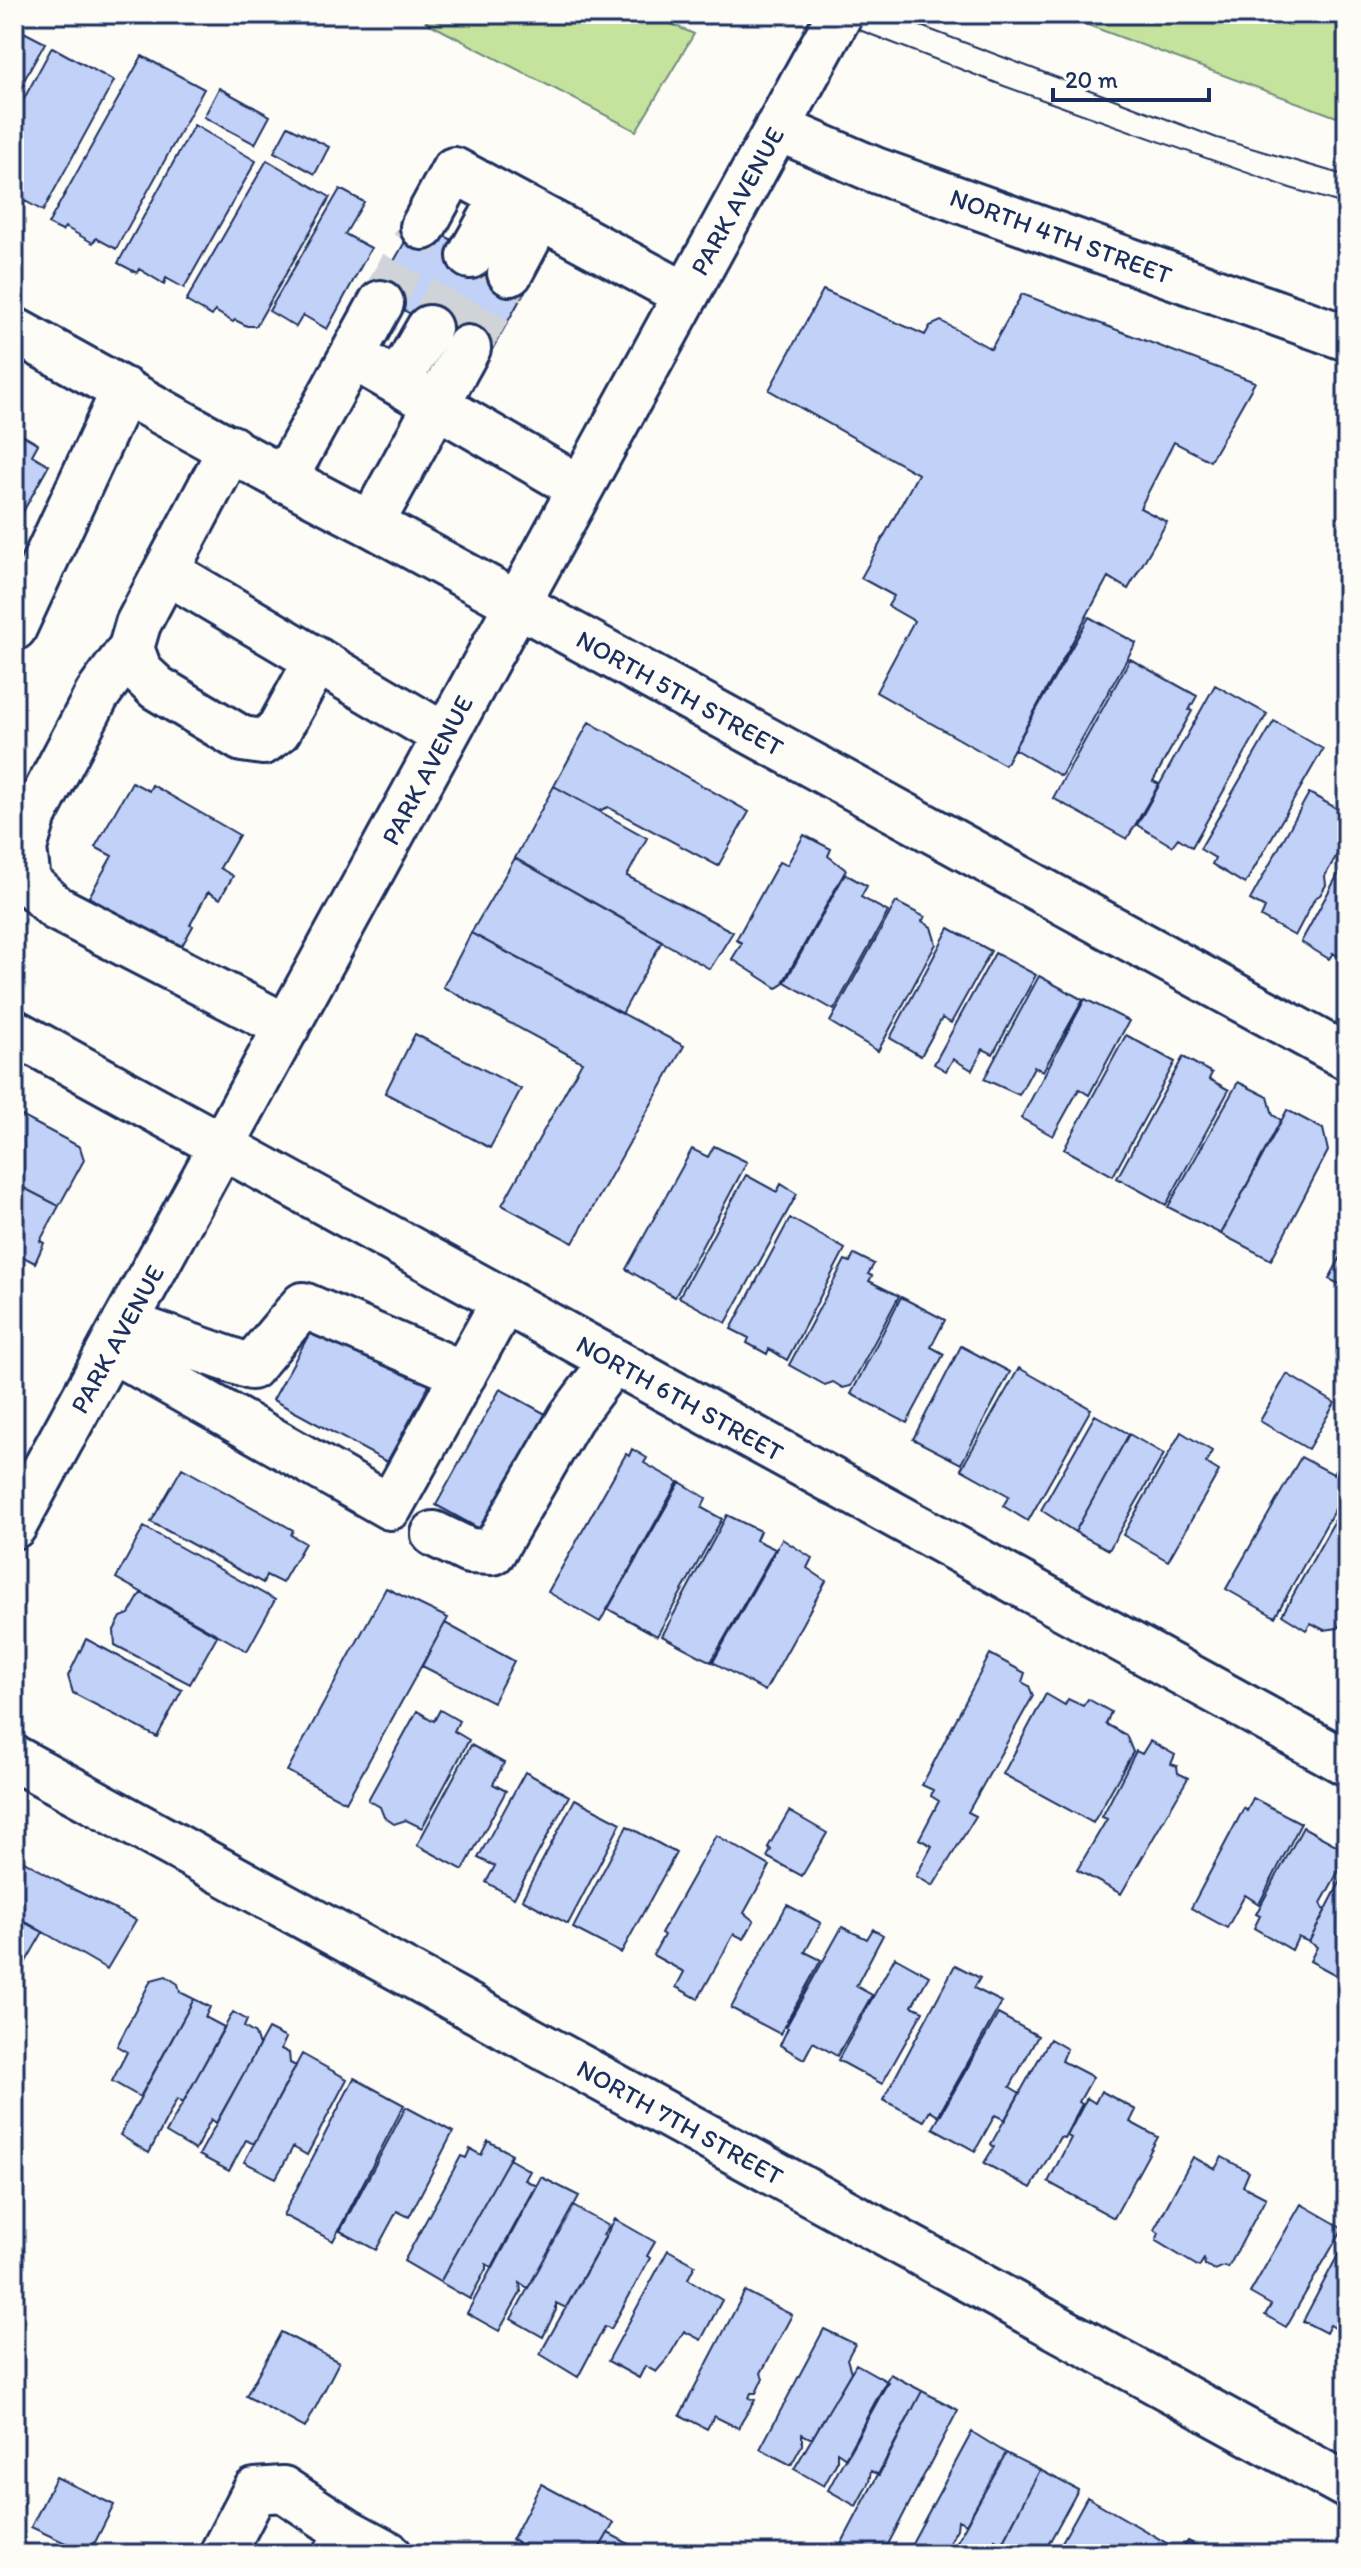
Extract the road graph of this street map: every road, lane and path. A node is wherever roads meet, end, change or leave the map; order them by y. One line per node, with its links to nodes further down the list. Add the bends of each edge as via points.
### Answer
1 (840, 14): 2 (street, PARK AVENUE, bridge)
2 (777, 128): 7 (street, PARK AVENUE); 11 (street, NORTH 4TH STREET, via 875,170)
3 (522, 207): 4 (street, via 454,170); 5 (street); 6 (street); 7 (street)
4 (423, 227)
5 (470, 256)
6 (510, 273)
7 (686, 295): 19 (street, PARK AVENUE)
8 (381, 303): 13 (street)
9 (429, 328): 14 (street)
10 (14, 330): 15 (street, NORTH 5TH STREET)
11 (1347, 338)
12 (468, 348): 16 (street)
13 (352, 356): 14 (street); 18 (street)
14 (398, 382): 16 (street)
15 (124, 390): 17 (street, NORTH 5TH STREET); 23 (street)
16 (437, 405): 19 (street); 20 (street)
17 (231, 448): 18 (street, NORTH 5TH STREET); 21 (street)
18 (284, 480): 20 (street, NORTH 5TH STREET)
19 (580, 488): 22 (street, PARK AVENUE)
20 (371, 524): 22 (street, NORTH 5TH STREET)
21 (166, 571): 24 (street); 25 (street)
22 (517, 604): 26 (street, PARK AVENUE); 30 (street, NORTH 5TH STREET)
23 (14, 628)
24 (131, 648): 25 (street, via 140,672 157,688 242,739 263,742 278,731); 27 (street, via 97,695)
25 (317, 660): 26 (street)
26 (445, 736): 28 (street, PARK AVENUE)
27 (19, 853): 28 (street, via 28,882 56,908)
28 (287, 1027): 31 (street, PARK AVENUE)
29 (14, 1032): 31 (street, NORTH 6TH STREET)
30 (1347, 1057)
31 (222, 1146): 32 (street, NORTH 6TH STREET); 33 (street, PARK AVENUE)
32 (504, 1301): 34 (street, NORTH 6TH STREET); 35 (street)
33 (118, 1336): 35 (street, via 251,1367 303,1305); 35 (street, via 390,1507); 36 (street, PARK AVENUE)
34 (613, 1361): 37 (street, via 571,1417 493,1552 469,1551); 39 (street, NORTH 6TH STREET)
35 (464, 1374)
36 (14, 1526)
37 (434, 1534)
38 (14, 1758): 40 (street, NORTH 7TH STREET)
39 (1347, 1763)
40 (1347, 2486)
41 (342, 2543): 42 (street, via 283,2489 255,2491); 43 (street)
42 (222, 2554)
43 (389, 2554)

